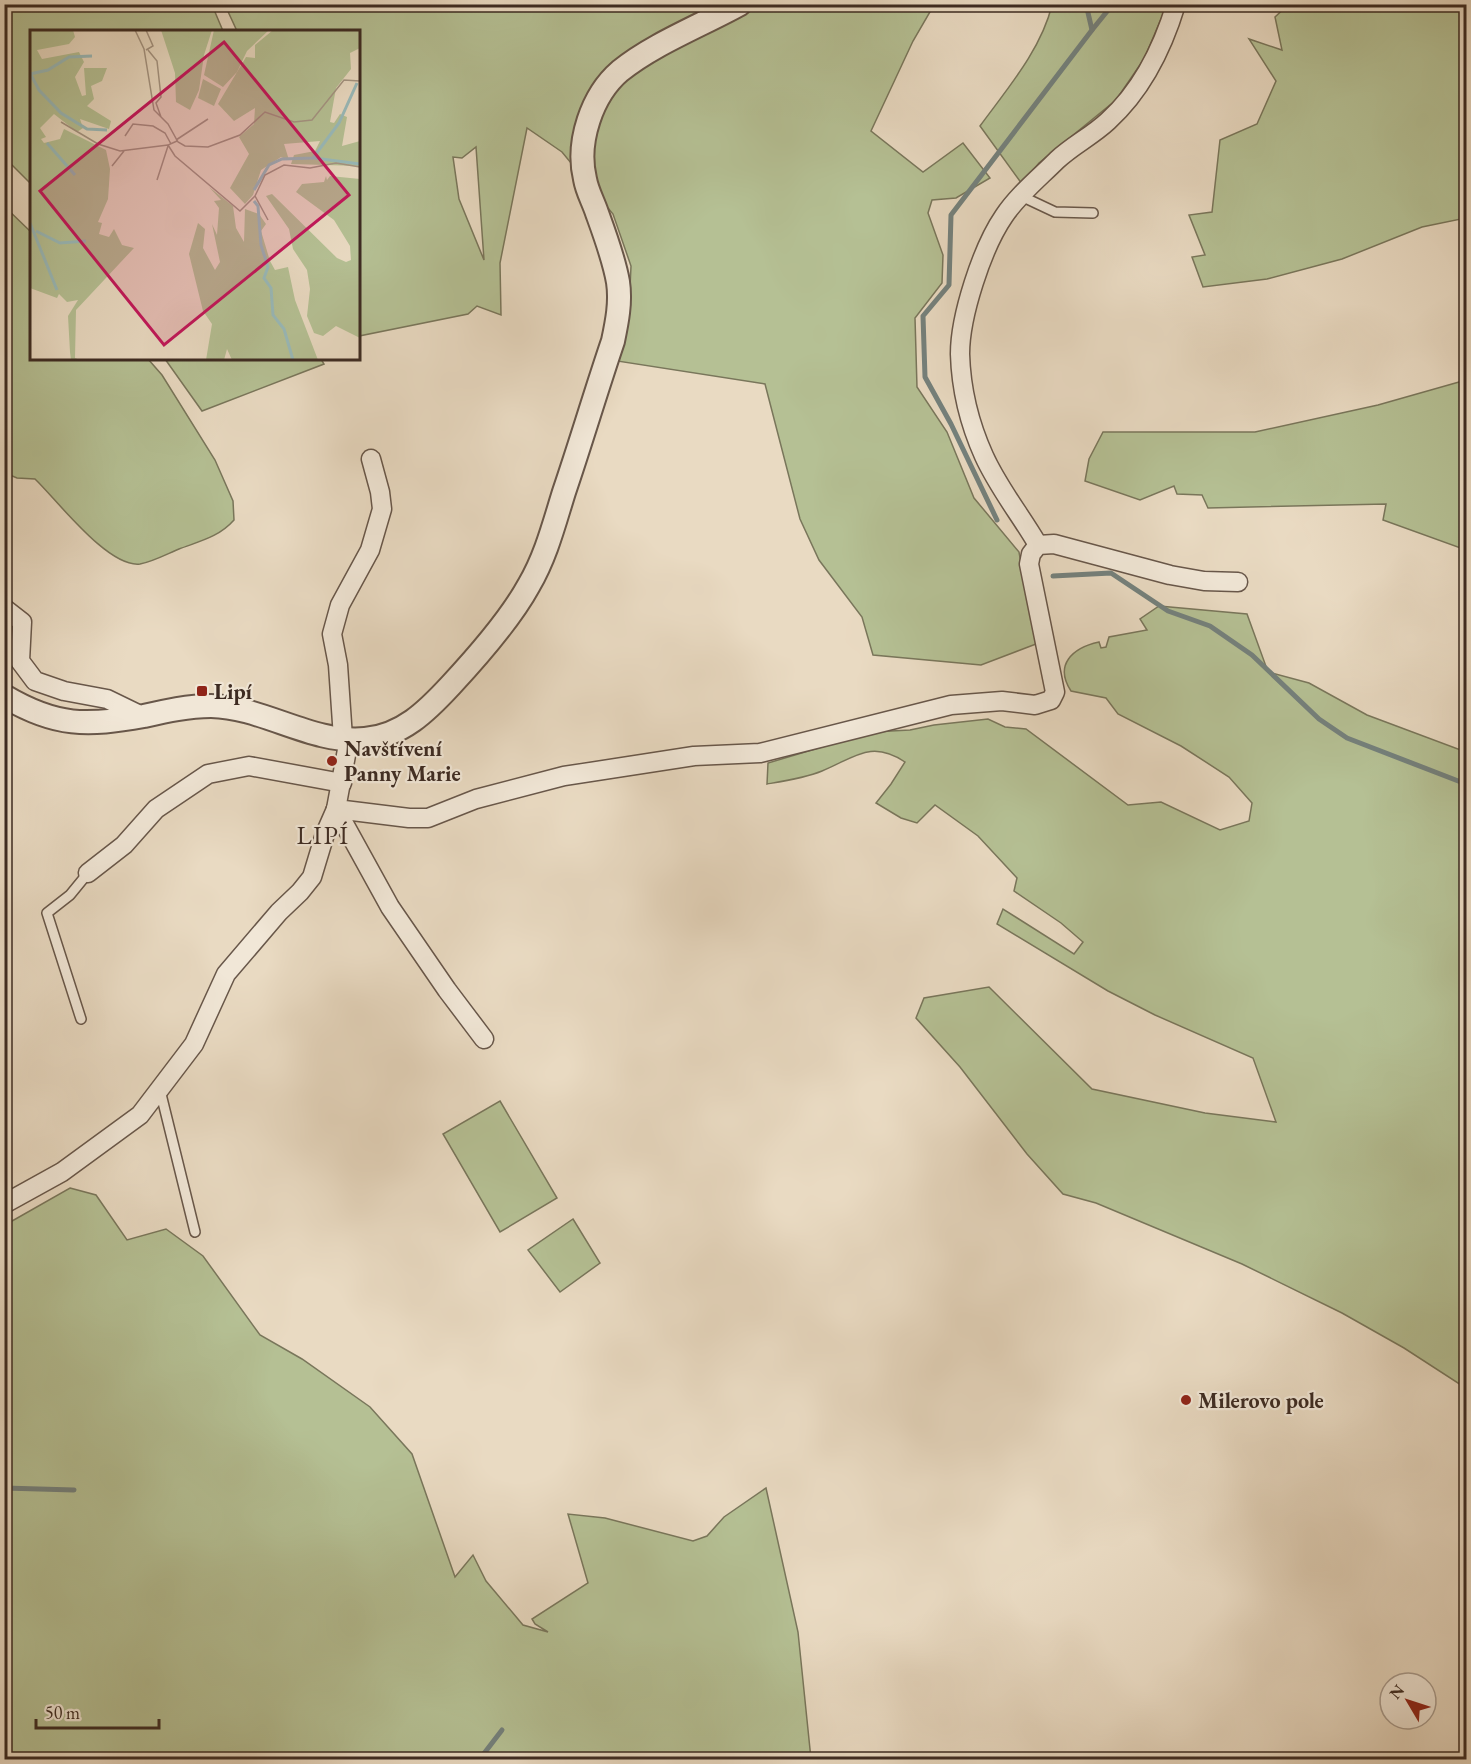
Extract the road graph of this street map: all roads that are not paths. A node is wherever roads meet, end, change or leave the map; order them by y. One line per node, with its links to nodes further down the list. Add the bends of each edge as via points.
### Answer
1 (740, 4): 11 (street, via 622,69 607,85 590,117 584,144 584,175 615,268 618,314 575,459 530,584 470,664 430,708 391,732 372,738)
2 (1176, 4): 3 (street, via 1151,63 1133,93 1097,131 1075,144)
3 (1021, 196): 4 (lane, via 1055,212); 6 (street, via 1004,216 979,268 960,352 963,387 983,454 1003,493)
4 (1093, 213)
5 (371, 459): 11 (street, via 382,509 370,550 340,605 332,634)
6 (1038, 545): 7 (street, via 1054,544 1170,575); 13 (street, via 1029,564 1055,692 1051,700 1035,705 1002,701 951,705 760,753 694,756 564,776 476,799 428,818)
7 (1238, 582)
8 (4, 608): 10 (street, via 22,622 20,661 35,681 107,699)
9 (4, 696): 10 (street, via 75,723)
10 (142, 716): 11 (street, via 183,708 226,707 312,733)
11 (346, 738): 12 (street)
12 (342, 783): 13 (street); 14 (street, via 249,766 208,774 156,809 124,845)
13 (336, 809): 16 (street, via 390,907); 17 (street, via 312,877 226,974 194,1044)
14 (88, 873): 15 (lane, via 70,895 47,913)
15 (81, 1019)
16 (484, 1039)
17 (160, 1090): 18 (street, via 140,1115 62,1172); 19 (lane)
18 (4, 1204)
19 (195, 1232)

